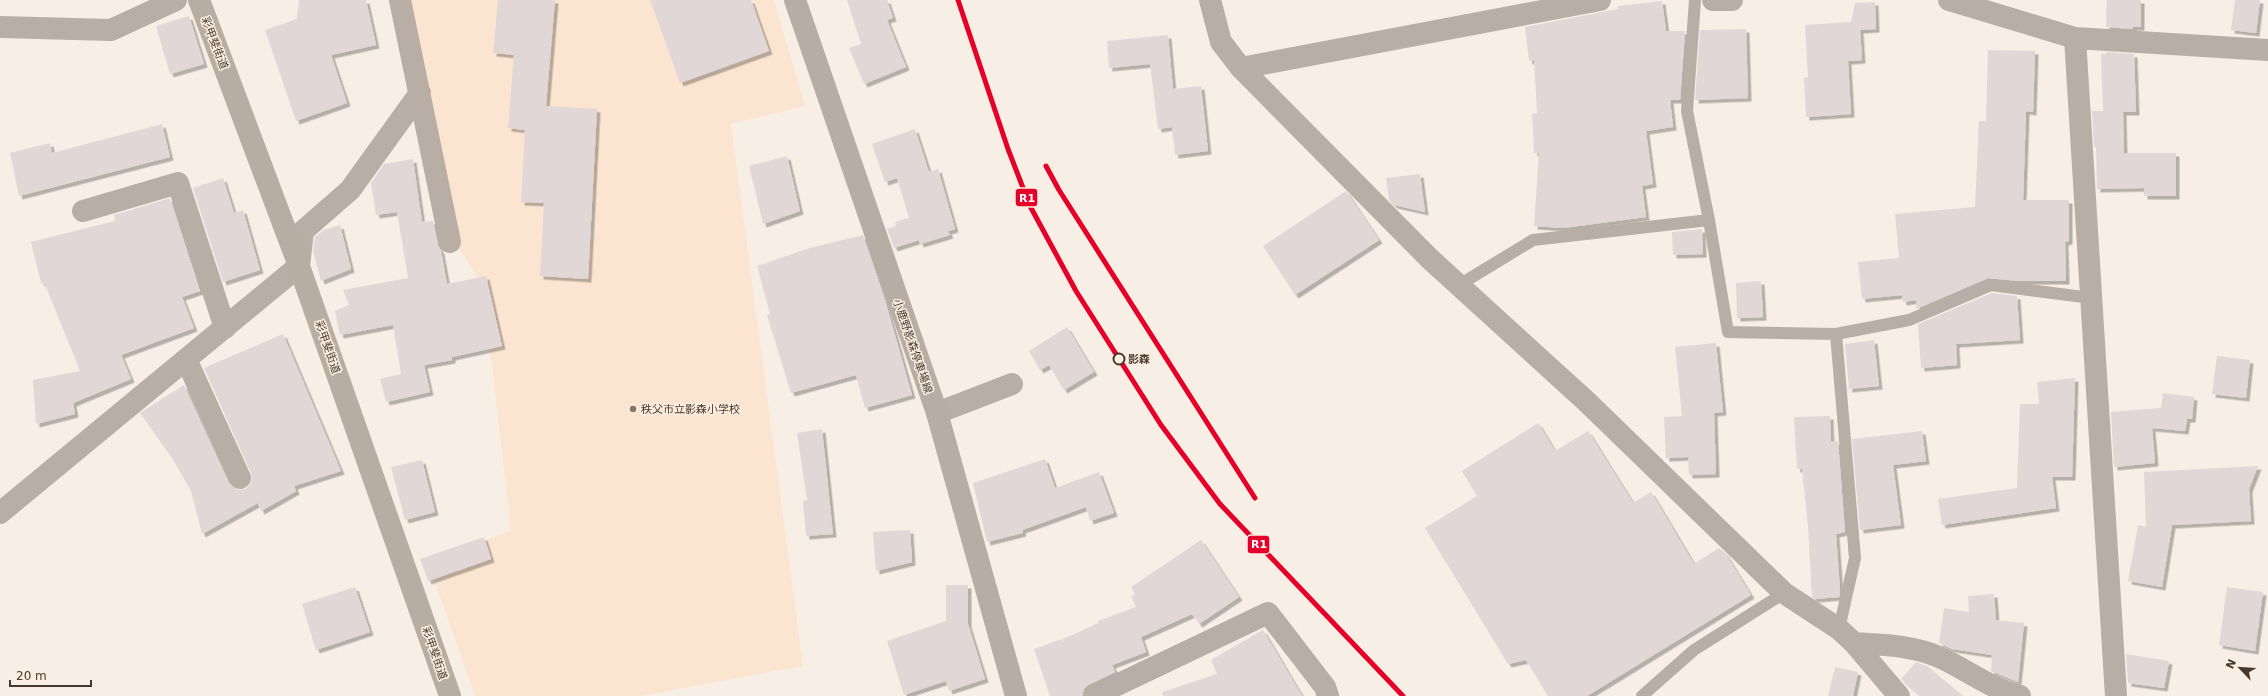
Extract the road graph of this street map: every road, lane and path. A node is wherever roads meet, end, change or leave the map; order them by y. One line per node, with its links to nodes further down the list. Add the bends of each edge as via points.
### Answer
1 (176, 0): 11 (street, via 111,30)
2 (199, 0): 19 (highway, 彩甲斐街道)
3 (400, 0): 15 (street)
4 (795, 0): 26 (main road, 小鹿野影森停車場線)
5 (1210, 0): 14 (street, via 1222,42)
6 (1600, 0): 14 (street)
7 (1695, 0): 17 (lane, via 1687,110)
8 (1713, 0): 9 (street)
9 (1732, 0)
10 (1949, 0): 12 (street)
11 (0, 27)
12 (2075, 38): 13 (street); 21 (street)
13 (2268, 50)
14 (1241, 68): 20 (street, via 1429,258)
15 (420, 93): 18 (street); 19 (street, via 350,190 303,231)
16 (83, 211): 22 (street, via 178,183)
17 (1709, 220): 20 (lane, via 1533,240); 23 (lane, via 1728,332)
18 (450, 242)
19 (300, 266): 22 (street); 31 (highway, 彩甲斐街道)
20 (1459, 285): 29 (street, via 1586,401)
21 (2091, 298): 23 (lane, via 1991,285 1909,320); 38 (street)
22 (225, 328): 24 (street)
23 (1836, 334): 30 (lane, via 1855,558)
24 (186, 359): 27 (street); 28 (street)
25 (1012, 384): 26 (street)
26 (937, 413): 32 (main road, 小鹿野影森停車場線)
27 (240, 478)
28 (0, 513)
29 (1784, 593): 30 (street); 35 (lane, via 1694,650)
30 (1847, 636): 36 (street); 37 (street, via 1912,647)
31 (450, 696)
32 (1016, 696)
33 (1094, 696): 34 (street, via 1268,613 1325,687)
34 (1328, 696)
35 (1642, 696)
36 (1899, 696)
37 (2020, 696)
38 (2116, 696)

